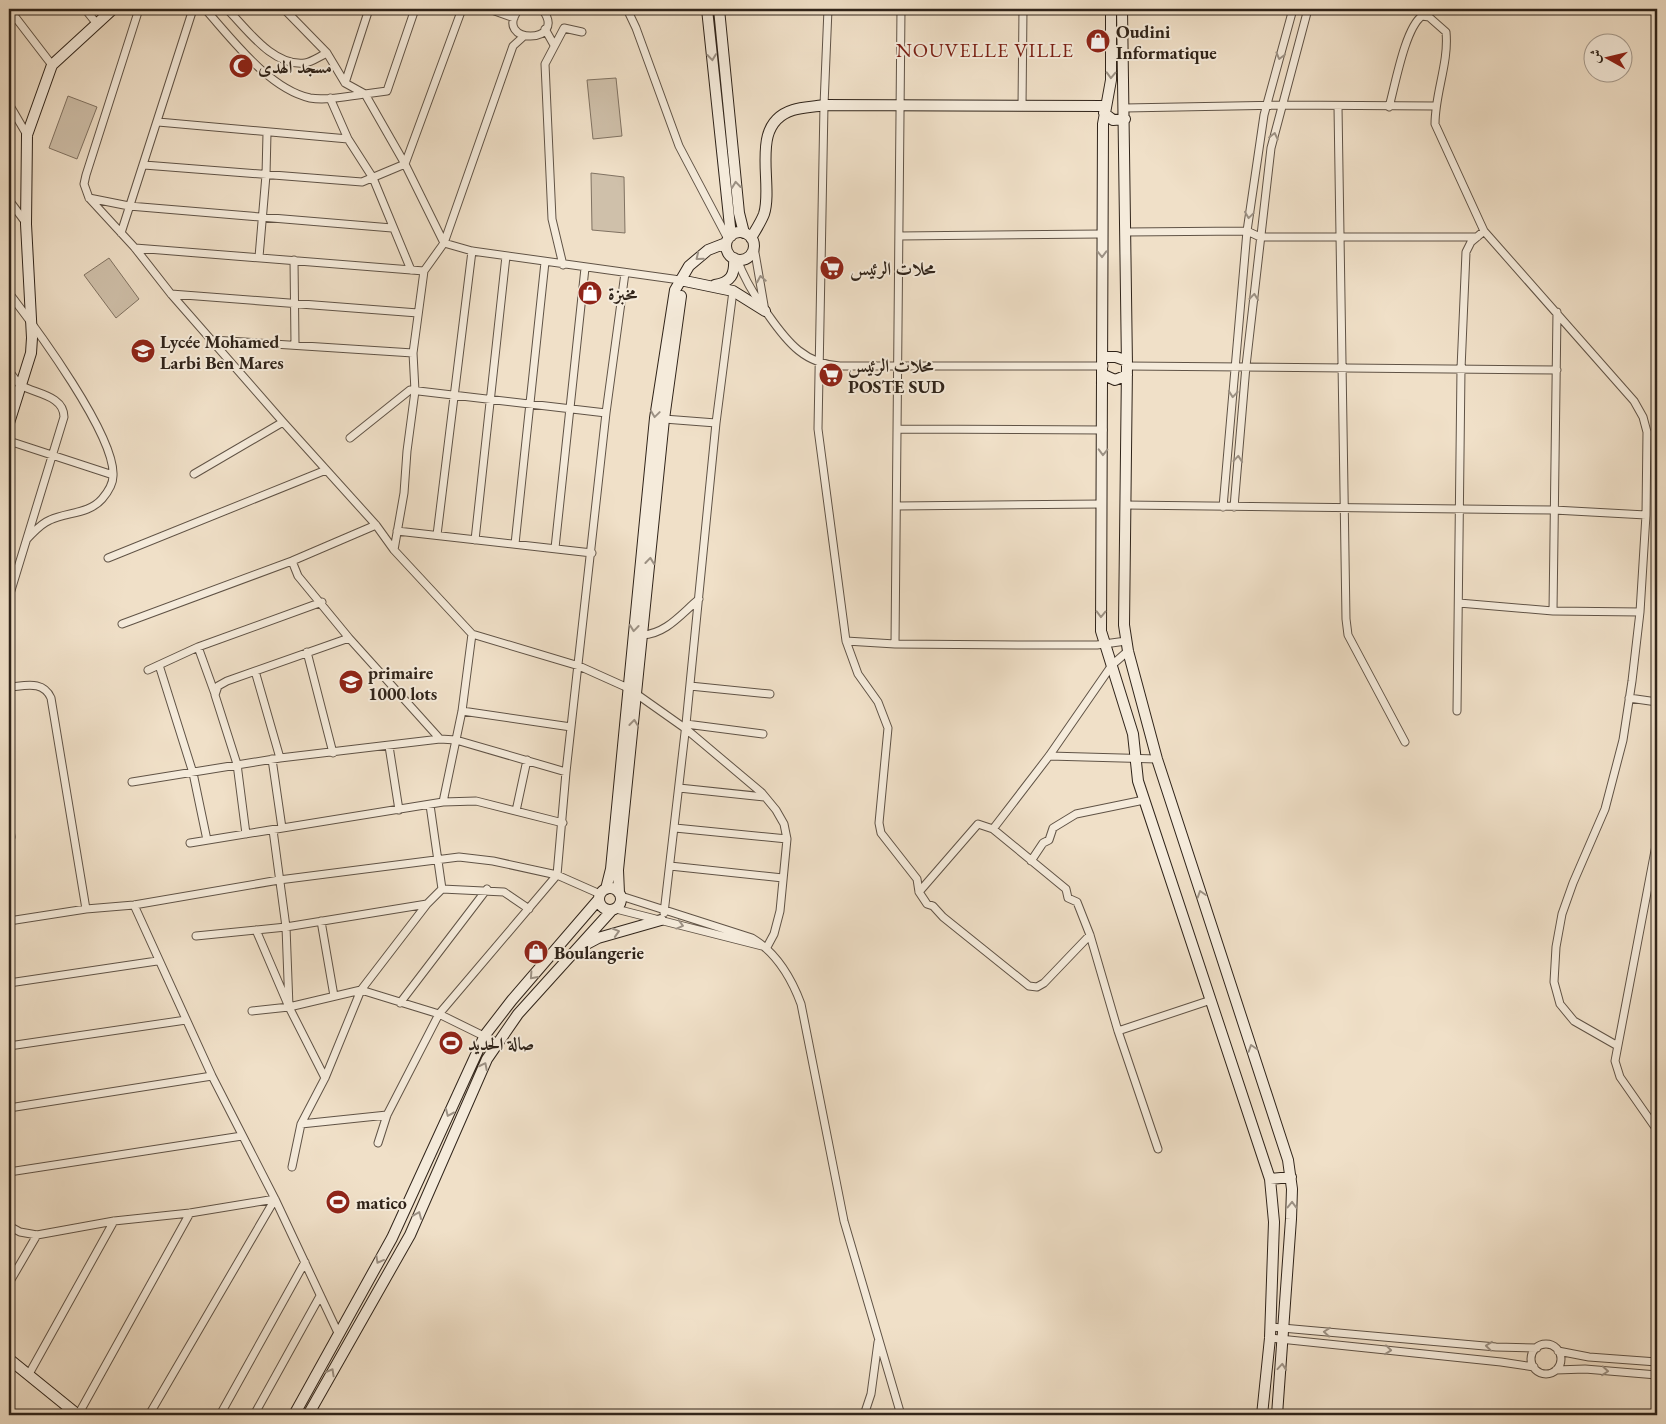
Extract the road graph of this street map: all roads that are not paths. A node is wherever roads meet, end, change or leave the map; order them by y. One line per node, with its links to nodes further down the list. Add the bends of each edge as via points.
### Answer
1 (9, 9): 32 (street)
2 (85, 9): 26 (street)
3 (113, 9): 26 (street)
4 (139, 9): 55 (street, via 86,175 84,184)
5 (193, 9): 47 (street)
6 (205, 9): 35 (street, via 251,60 286,88 312,98)
7 (227, 9): 31 (street, via 280,58 306,63)
8 (284, 9): 31 (street)
9 (369, 9): 33 (street)
10 (414, 9): 34 (street, via 387,92)
11 (462, 9): 51 (street)
12 (489, 9): 25 (street)
13 (519, 9): 25 (street)
14 (542, 9): 27 (street, via 547,18)
15 (627, 9): 70 (street, via 679,146)
16 (707, 9): 70 (street, one-way to 70)
17 (719, 9): 71 (street, one-way to 17, via 740,213)
18 (828, 9): 37 (street)
19 (901, 9): 39 (street)
20 (1023, 9): 40 (street)
21 (1111, 9): 41 (street, one-way to 41, via 1111,80)
22 (1122, 9): 46 (street)
23 (1293, 9): 42 (street, one-way to 42)
24 (1308, 9): 38 (street)
25 (514, 18): 29 (street, via 516,30)
26 (97, 24): 32 (street)
27 (545, 29): 29 (street, via 535,37); 30 (street)
28 (582, 32): 30 (street, via 564,28)
29 (524, 36): 72 (street, via 512,46)
30 (554, 45): 80 (street, via 545,64 552,219)
31 (327, 53): 33 (street)
32 (52, 64): 49 (street)
33 (346, 83): 34 (street)
34 (365, 94): 35 (street); 51 (street)
35 (330, 98): 50 (street)
36 (9, 104): 49 (street)
37 (824, 105): 39 (street); 71 (street, via 793,110 774,123 765,149 764,214); 98 (street)
38 (1282, 105): 42 (street); 44 (street); 67 (street, one-way to 38, via 1271,148)
39 (900, 106): 40 (street); 66 (street)
40 (1022, 106): 41 (street)
41 (1106, 106): 46 (street, via 1116,99); 46 (street, via 1113,120); 65 (street)
42 (1266, 106): 46 (street); 62 (street, one-way to 62)
43 (1435, 106): 45 (street); 45 (street, via 1444,74 1446,32 1429,17 1422,16 1410,33); 61 (street, via 1435,124)
44 (1338, 107): 45 (street); 69 (street)
45 (1389, 107)
46 (1125, 110): 63 (street)
47 (158, 122): 48 (street); 52 (street)
48 (267, 133): 50 (street); 53 (street)
49 (27, 134): 59 (street)
50 (348, 139): 54 (street)
51 (404, 164): 54 (street); 72 (street)
52 (144, 165): 53 (street); 57 (street)
53 (266, 175): 54 (street, via 362,182); 58 (street)
54 (373, 178): 60 (street)
55 (89, 198): 57 (street); 64 (street)
56 (9, 200): 59 (street)
57 (130, 206): 58 (street); 64 (street)
58 (263, 217): 60 (street); 76 (street)
59 (26, 224): 94 (street)
60 (392, 228): 82 (street)
61 (1484, 230): 68 (street); 92 (street)
62 (1247, 231): 63 (street); 67 (street); 101 (street)
63 (1126, 232): 103 (street)
64 (121, 233): 73 (street)
65 (1102, 234): 66 (street); 100 (street, one-way to 100)
66 (899, 236): 99 (street)
67 (1260, 237): 69 (street); 102 (street, one-way to 67)
68 (1477, 237): 69 (street); 105 (street, via 1466,252)
69 (1339, 238): 104 (street)
70 (728, 239): 71 (street); 77 (street, via 726,249); 85 (street, one-way to 85, via 689,266)
71 (749, 239): 77 (street, via 748,257); 91 (street, one-way to 71)
72 (444, 243): 74 (street); 83 (street)
73 (135, 248): 76 (street); 89 (street)
74 (472, 251): 75 (street); 110 (street)
75 (506, 256): 79 (street); 111 (street)
76 (259, 257): 78 (street)
77 (735, 259): 86 (street, via 728,282); 91 (street, via 748,287)
78 (294, 260): 82 (street); 90 (street)
79 (545, 262): 80 (street); 112 (street)
80 (563, 265): 81 (street)
81 (585, 268): 84 (street); 113 (street)
82 (411, 270): 83 (street)
83 (424, 271): 93 (street)
84 (625, 273): 85 (street); 114 (street)
85 (680, 280): 86 (street); 115 (street, via 682,290); 170 (street, one-way to 170, via 675,290 655,418)
86 (711, 286): 87 (street)
87 (733, 291): 91 (street); 118 (street)
88 (9, 293): 94 (street)
89 (171, 294): 90 (street); 95 (street)
90 (294, 303): 93 (street); 96 (street)
91 (765, 311): 98 (street, via 794,349)
92 (1557, 312): 106 (street); 135 (street, via 1641,412 1646,432)
93 (418, 313): 97 (street)
94 (33, 324): 108 (street, via 31,353); 126 (street, via 98,426)
95 (213, 340): 96 (street); 116 (street)
96 (295, 344): 97 (street)
97 (413, 353): 109 (street)
98 (820, 363): 99 (street); 157 (street, via 818,429)
99 (898, 365): 100 (street); 119 (street)
100 (1104, 366): 103 (street, via 1116,357); 103 (street, via 1115,380); 120 (street)
101 (1235, 366): 102 (street); 103 (street); 130 (street, one-way to 130)
102 (1246, 366): 104 (street); 131 (street, one-way to 102)
103 (1127, 367): 128 (street)
104 (1343, 368): 105 (street); 132 (street)
105 (1461, 368): 106 (street); 133 (street)
106 (1557, 370): 134 (street)
107 (9, 371): 108 (street)
108 (21, 385): 117 (street); 123 (street, via 63,408 64,417)
109 (415, 391): 110 (street); 121 (street, via 410,390); 137 (street)
110 (453, 396): 111 (street); 138 (street)
111 (491, 400): 112 (street); 140 (street)
112 (529, 404): 113 (street); 141 (street)
113 (568, 409): 114 (street); 142 (street)
114 (606, 413): 144 (street)
115 (664, 420): 118 (street); 155 (street, one-way to 115)
116 (283, 422): 124 (street); 125 (street)
117 (9, 423)
118 (716, 423): 148 (street)
119 (897, 429): 120 (street); 129 (street)
120 (1103, 430): 127 (street, one-way to 127)
121 (350, 438)
122 (9, 441): 123 (street)
123 (53, 455): 126 (street); 139 (street)
124 (326, 470): 136 (street); 145 (street)
125 (194, 474)
126 (114, 475): 139 (street, via 111,487 99,503 50,520)
127 (1102, 504): 129 (street); 159 (street, one-way to 159, via 1101,631)
128 (1126, 504): 130 (street); 160 (street, via 1124,625)
129 (897, 506): 158 (street)
130 (1223, 507): 131 (street)
131 (1234, 507): 132 (street)
132 (1344, 508): 133 (street); 182 (street, via 1348,635)
133 (1460, 509): 134 (street); 150 (street)
134 (1554, 510): 135 (street); 151 (street)
135 (1646, 515): 152 (street)
136 (376, 525): 143 (street); 146 (street)
137 (397, 531): 138 (street); 143 (street)
138 (437, 536): 140 (street)
139 (27, 539): 147 (street)
140 (475, 540): 141 (street)
141 (515, 544): 142 (street)
142 (555, 548): 144 (street)
143 (394, 550): 154 (street)
144 (592, 553): 165 (street)
145 (108, 558)
146 (292, 561): 149 (street, via 298,576); 153 (street)
147 (9, 597)
148 (698, 599): 155 (street, via 662,631 655,635); 168 (street)
149 (322, 602): 156 (street); 161 (street)
150 (1459, 603): 151 (street); 176 (street)
151 (1553, 611): 152 (street)
152 (1640, 612): 173 (street)
153 (122, 624)
154 (472, 634): 165 (street); 175 (street)
155 (642, 635): 170 (street)
156 (349, 638): 162 (street); 180 (street)
157 (846, 641): 158 (street); 222 (street, via 858,674 878,702 888,728 881,833 917,879)
158 (895, 644): 159 (street)
159 (1105, 644): 160 (street); 164 (street)
160 (1127, 646): 164 (street); 190 (street)
161 (198, 647): 163 (street); 172 (street)
162 (307, 652): 167 (street); 184 (street)
163 (159, 665): 166 (street); 193 (street)
164 (1112, 665): 185 (street); 189 (street, via 1134,734)
165 (579, 666): 170 (street); 177 (street)
166 (148, 670)
167 (255, 671): 172 (street, via 218,686); 186 (street)
168 (690, 686): 171 (street); 178 (street)
169 (9, 687): 227 (street, via 39,686 51,698)
170 (632, 691): 178 (street); 223 (street, via 611,869); 224 (street, one-way to 170, via 618,870)
171 (770, 694)
172 (215, 695): 191 (street)
173 (1629, 698): 174 (street); 252 (street, via 1615,776 1562,914 1554,970 1556,993 1566,1013 1583,1028)
174 (1657, 702)
175 (462, 711): 177 (street); 181 (street)
176 (1457, 711)
177 (571, 727): 192 (street)
178 (686, 727): 179 (street); 195 (street); 196 (street)
179 (763, 734)
180 (440, 739): 181 (street); 183 (street)
181 (456, 740): 188 (street); 198 (street)
182 (1404, 742)
183 (389, 746): 184 (street); 200 (street)
184 (333, 753): 186 (street)
185 (1049, 756): 189 (street); 206 (street)
186 (280, 758): 187 (street)
187 (272, 759): 191 (street); 204 (street)
188 (527, 760): 192 (street); 201 (street)
189 (1136, 760): 190 (street); 197 (street)
190 (1157, 760): 265 (street, one-way to 190)
191 (237, 764): 193 (street); 208 (street)
192 (566, 772): 203 (street)
193 (193, 773): 194 (street); 209 (street)
194 (132, 782)
195 (679, 788): 196 (street); 205 (street)
196 (765, 797): 210 (street, via 784,824)
197 (1144, 800): 215 (street, via 1076,814 1053,828 1049,840 1042,843); 243 (street)
198 (443, 802): 199 (street); 201 (street, via 476,801)
199 (430, 805): 200 (street); 214 (street)
200 (399, 810): 204 (street)
201 (516, 811): 203 (street)
202 (9, 823): 213 (street)
203 (563, 823): 217 (street)
204 (282, 828): 207 (street)
205 (675, 828): 210 (street); 216 (street)
206 (993, 829): 215 (street); 222 (street, via 978,824)
207 (273, 830): 208 (street); 219 (street)
208 (246, 834): 209 (street)
209 (207, 840): 212 (street)
210 (787, 840): 218 (street)
211 (1657, 840): 252 (street)
212 (190, 843)
213 (9, 845)
214 (437, 858): 217 (street, via 475,859); 219 (street); 220 (street)
215 (1031, 860): 235 (street, via 1066,889 1068,898 1077,902)
216 (670, 866): 218 (street); 230 (street)
217 (556, 875): 223 (street); 228 (street)
218 (783, 878): 237 (street, via 777,924)
219 (279, 880): 226 (street); 233 (street)
220 (442, 889): 221 (street); 225 (street)
221 (487, 890): 228 (street, via 504,892); 244 (street)
222 (919, 892): 235 (street, via 927,904 1029,986 1044,983)
223 (602, 894): 224 (street, via 613,888); 229 (street, via 605,909); 250 (street, one-way to 250)
224 (620, 895): 229 (street, via 620,904); 230 (street)
225 (427, 904): 232 (street); 241 (street)
226 (134, 905): 227 (street); 239 (street)
227 (86, 909): 231 (street)
228 (529, 909): 247 (street)
229 (614, 910): 230 (street); 238 (street)
230 (663, 916): 237 (street); 238 (street, one-way to 230, via 598,938)
231 (9, 920)
232 (321, 921): 233 (street); 242 (street)
233 (286, 927): 234 (street); 245 (street)
234 (256, 930): 236 (street); 245 (street)
235 (1090, 935): 249 (street)
236 (196, 936)
237 (767, 947): 279 (street, via 786,971 801,1004 839,1200)
238 (574, 951): 251 (street, via 518,1014)
239 (157, 960): 240 (street); 248 (street)
240 (9, 983)
241 (361, 990): 242 (street); 244 (street); 255 (street)
242 (334, 996): 245 (street)
243 (1211, 1000): 249 (street); 266 (street)
244 (400, 1004): 247 (street)
245 (288, 1007): 246 (street); 255 (street)
246 (252, 1011)
247 (439, 1014): 250 (street); 257 (street)
248 (186, 1020): 253 (street); 254 (street)
249 (1118, 1031): 262 (street)
250 (485, 1035): 251 (street); 277 (street, one-way to 277, via 392,1238)
251 (498, 1042): 281 (street, one-way to 251, via 410,1235 479,1076)
252 (1616, 1045): 259 (street, via 1615,1061 1620,1077)
253 (9, 1046)
254 (212, 1076): 256 (street); 260 (street)
255 (325, 1078): 258 (street)
256 (9, 1108)
257 (387, 1114): 258 (street); 261 (street)
258 (301, 1124): 263 (street)
259 (1657, 1130)
260 (242, 1136): 264 (street); 267 (street)
261 (378, 1142)
262 (1158, 1149)
263 (292, 1167)
264 (9, 1172)
265 (1291, 1176): 266 (street); 276 (street, one-way to 265)
266 (1270, 1179): 275 (street, via 1274,1222)
267 (275, 1199): 268 (street); 272 (street); 291 (street)
268 (190, 1213): 269 (street); 290 (street)
269 (114, 1221): 271 (street); 288 (street)
270 (9, 1226): 271 (street)
271 (37, 1235): 273 (street)
272 (305, 1262): 274 (street); 292 (street)
273 (9, 1283)
274 (320, 1296): 277 (street); 293 (street)
275 (1270, 1327): 276 (street); 278 (street)
276 (1285, 1328): 280 (street); 282 (street, one-way to 276)
277 (339, 1335): 281 (street); 294 (street)
278 (1270, 1338): 280 (street); 298 (street)
279 (878, 1339): 296 (street, via 871,1394); 297 (street)
280 (1284, 1339): 286 (street, one-way to 286); 299 (street, one-way to 280)
281 (345, 1347): 295 (street, one-way to 281)
282 (1537, 1348): 283 (street, via 1551,1346); 286 (street, via 1532,1355)
283 (1558, 1351): 285 (street, via 1589,1357); 287 (street, via 1561,1361)
284 (9, 1359): 288 (street)
285 (1657, 1362)
286 (1534, 1367): 287 (street, via 1544,1374)
287 (1556, 1370): 289 (street, one-way to 289)
288 (29, 1374): 290 (street)
289 (1657, 1375)
290 (78, 1415)
291 (149, 1415)
292 (220, 1415)
293 (254, 1415)
294 (294, 1415)
295 (308, 1415)
296 (864, 1415)
297 (901, 1415)
298 (1262, 1415)
299 (1277, 1415)

